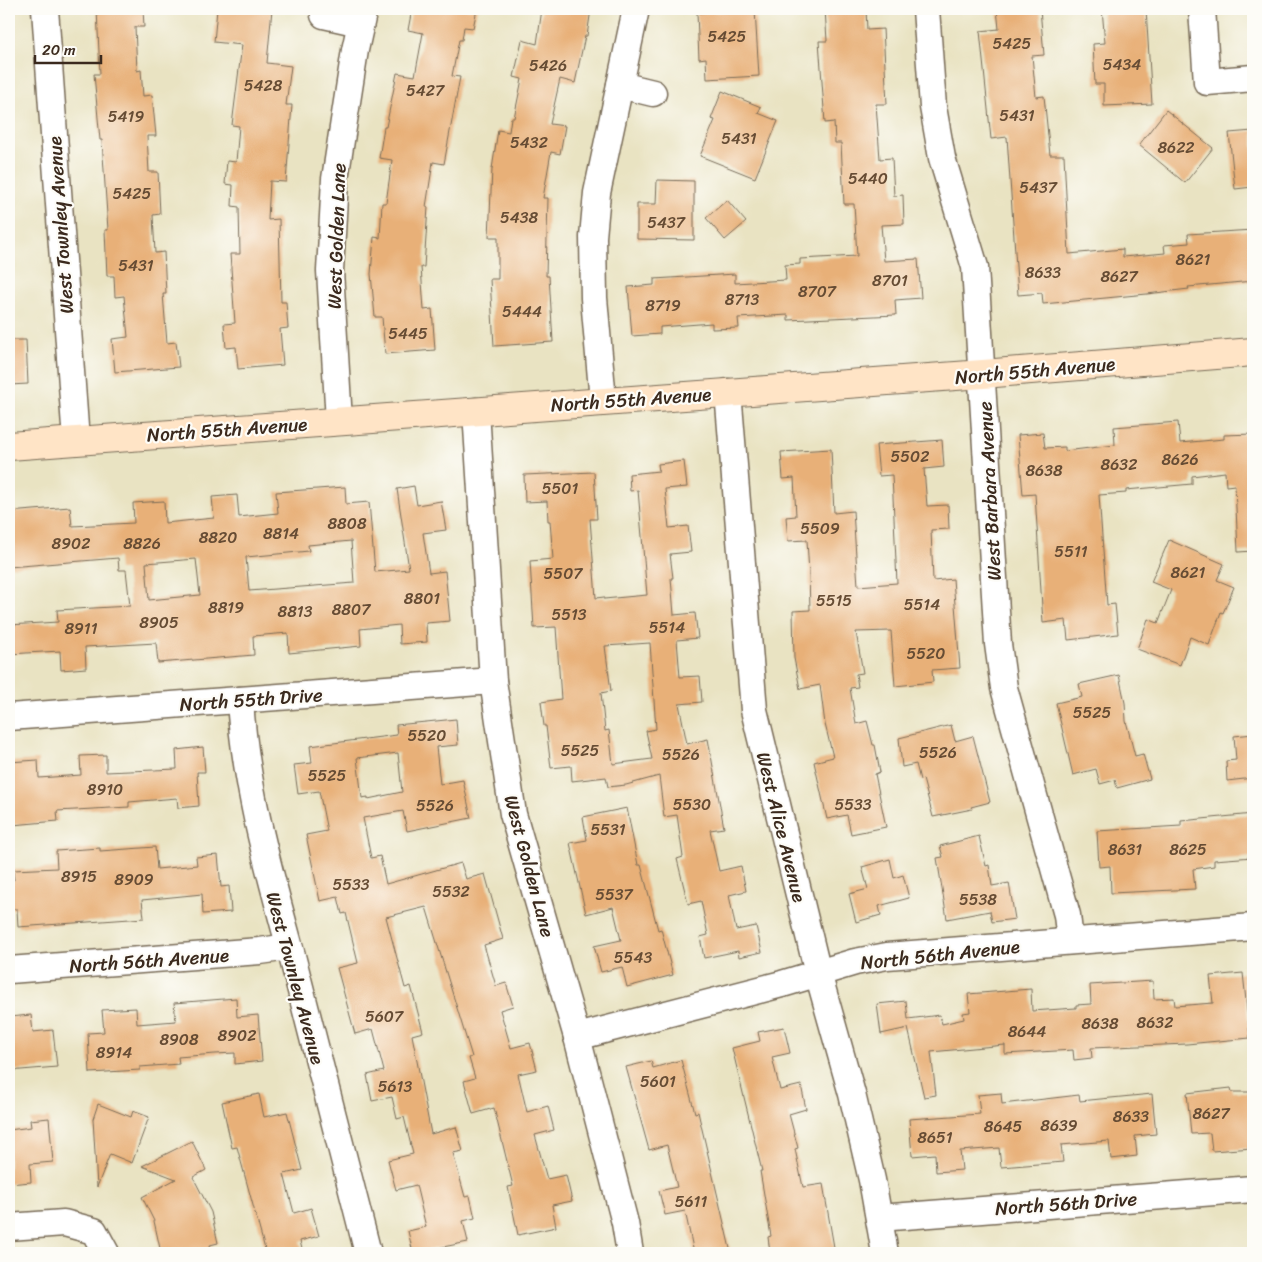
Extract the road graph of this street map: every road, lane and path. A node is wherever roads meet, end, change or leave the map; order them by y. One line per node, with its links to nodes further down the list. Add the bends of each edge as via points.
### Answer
1 (45, 9): 16 (street, West Townley Avenue)
2 (636, 9): 8 (street)
3 (926, 9): 11 (street, West Barbara Avenue, via 932,107 942,158 974,268)
4 (1202, 9): 7 (street, via 1207,82)
5 (324, 15): 6 (street, West Golden Lane)
6 (362, 16): 15 (street, West Golden Lane, via 335,179 333,212 330,271)
7 (1253, 78)
8 (620, 85): 9 (street); 13 (street, via 597,193 593,237 594,298)
9 (653, 93)
10 (1253, 352): 11 (street, North 55th Avenue)
11 (983, 374): 12 (street, North 55th Avenue); 22 (street, West Barbara Avenue, via 998,644 1004,688 1067,915)
12 (728, 392): 13 (street, North 55th Avenue); 25 (street, West Alice Avenue, via 754,710)
13 (603, 401): 14 (street, North 55th Avenue)
14 (476, 410): 15 (street, North 55th Avenue); 18 (street, West Golden Lane)
15 (339, 421): 16 (street, North 55th Avenue)
16 (76, 441): 17 (street, North 55th Avenue)
17 (9, 446)
18 (493, 681): 19 (street, North 55th Drive); 26 (street, West Golden Lane, via 513,814)
19 (240, 700): 20 (street, North 55th Drive); 23 (street, West Townley Avenue, via 242,742 270,881)
20 (9, 717)
21 (1253, 927): 22 (street, North 56th Avenue)
22 (1070, 941): 25 (street, North 56th Avenue, via 888,956)
23 (290, 947): 24 (street, North 56th Avenue); 31 (street, West Townley Avenue)
24 (9, 970)
25 (818, 974): 26 (street, North 56th Avenue); 28 (street, West Alice Avenue, via 852,1094)
26 (577, 1037): 32 (street, West Golden Lane)
27 (1253, 1189): 28 (street, North 56th Drive)
28 (879, 1218): 33 (street, West Alice Avenue)
29 (9, 1227): 30 (street, via 64,1222)
30 (100, 1242)
31 (368, 1253)
32 (630, 1253)
33 (885, 1253)

